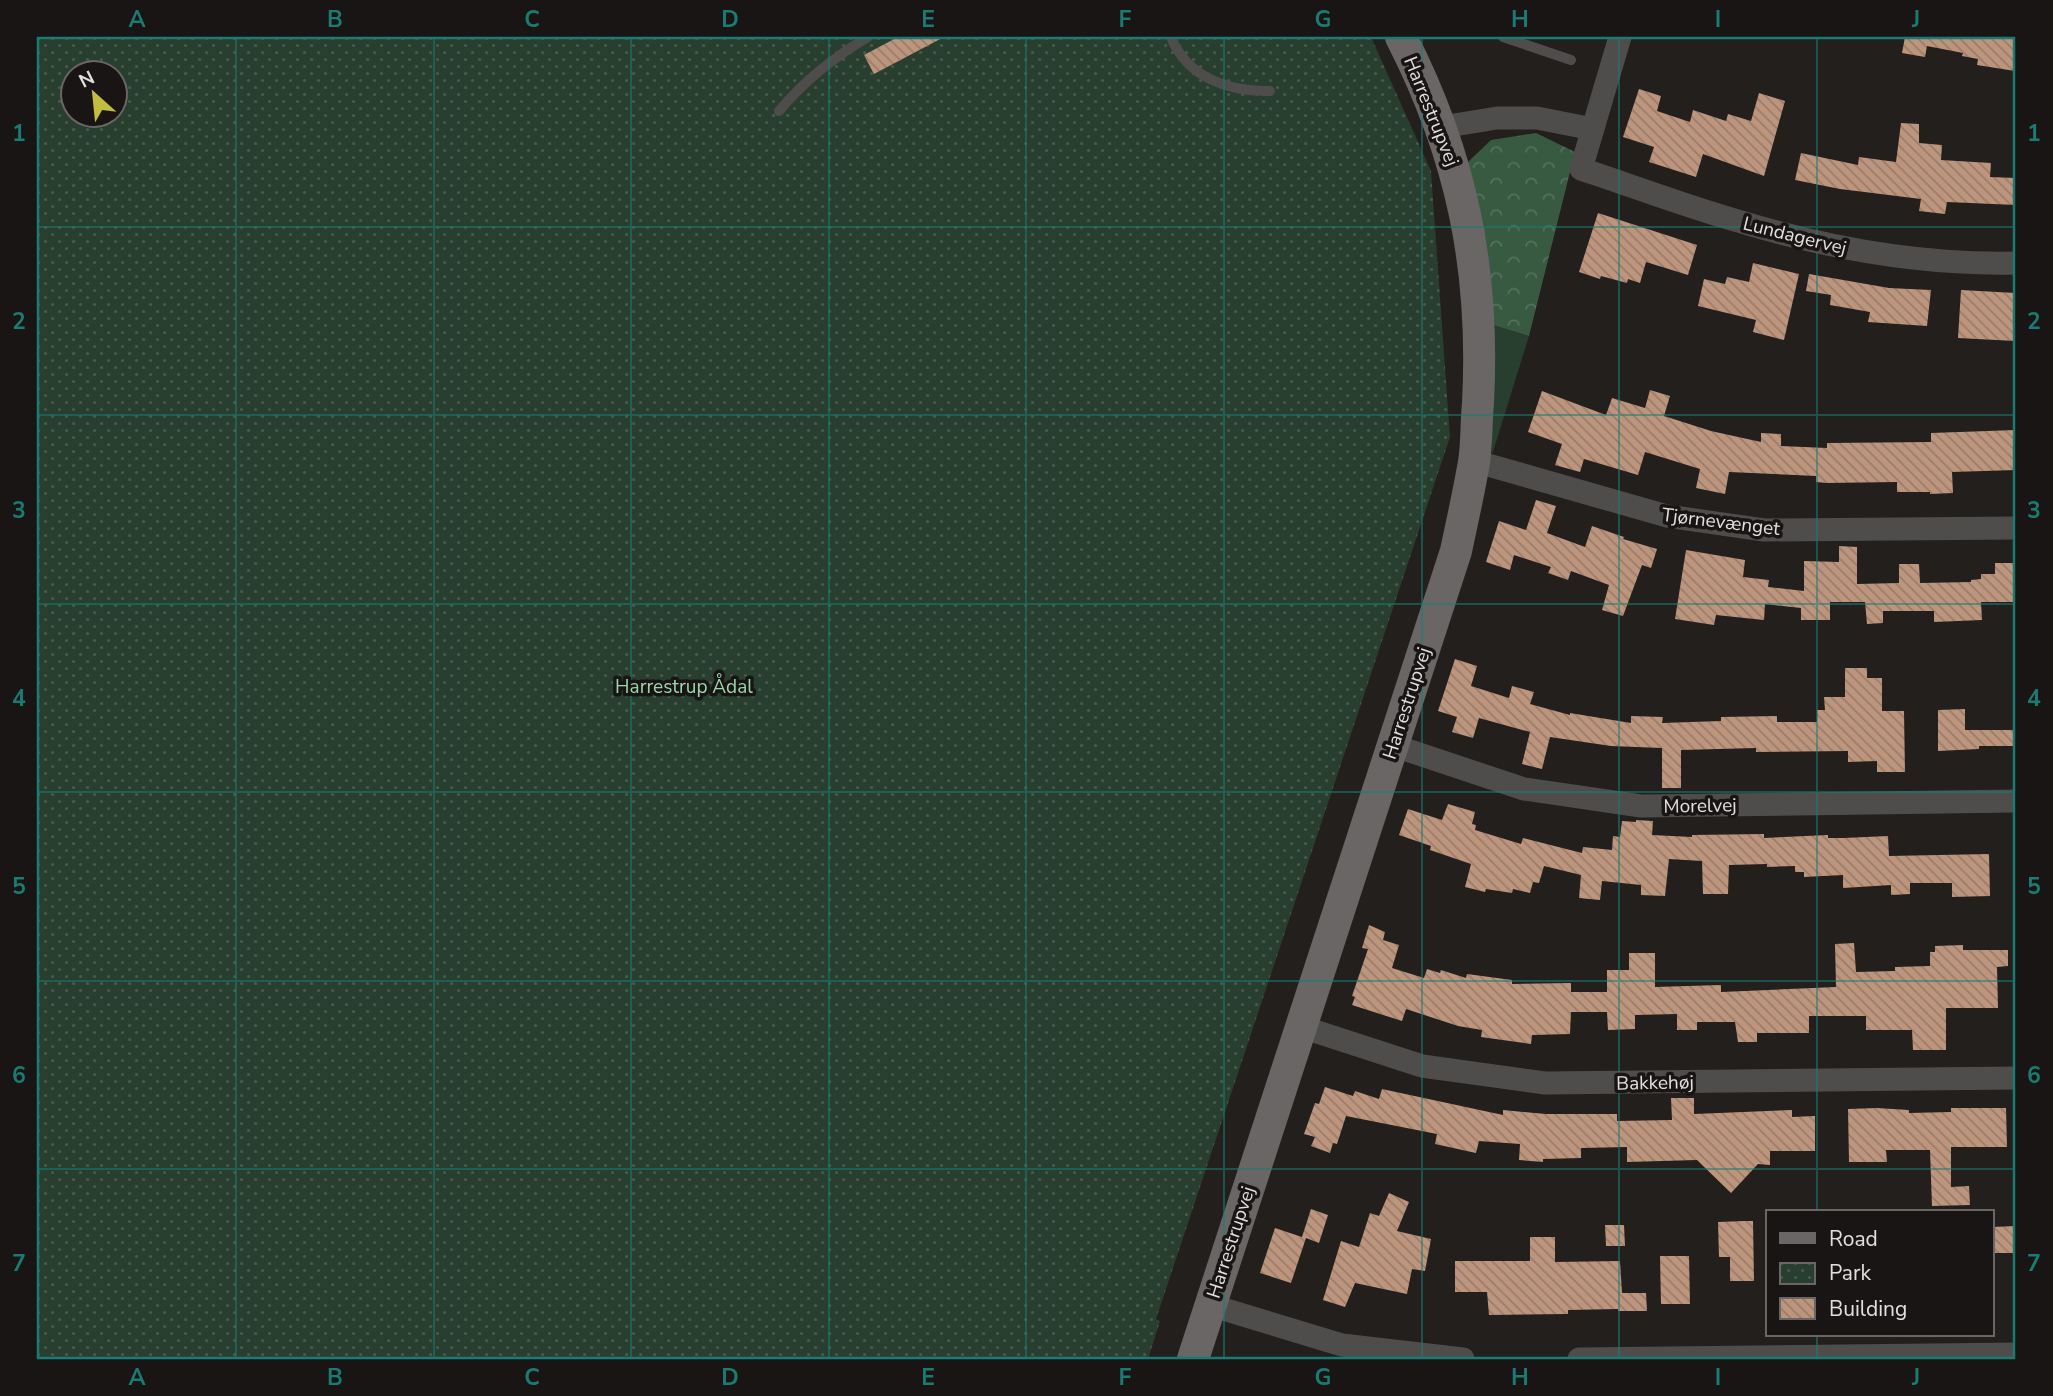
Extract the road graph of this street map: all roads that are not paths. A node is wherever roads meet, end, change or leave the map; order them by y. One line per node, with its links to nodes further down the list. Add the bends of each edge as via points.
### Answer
1 (868, 37): 8 (lane, via 800,86)
2 (1171, 37): 7 (lane, via 1196,71 1223,86 1246,92)
3 (1401, 37): 9 (street, Harrestrupvej)
4 (1503, 37): 6 (lane)
5 (1620, 37): 10 (street)
6 (1571, 60)
7 (1270, 90)
8 (779, 111)
9 (1442, 127): 10 (street, via 1497,118 1537,118); 12 (street, Harrestrupvej, via 1473,246 1480,354)
10 (1593, 129): 11 (street, Lundagervej, via 1581,169 1739,222 1869,253)
11 (2016, 262)
12 (1474, 461): 13 (street, Tjørnevænget, via 1667,516 1764,530); 14 (street, Harrestrupvej, via 1455,551)
13 (2016, 528)
14 (1392, 745): 15 (street, Morelvej, via 1524,789 1641,806); 16 (street, Harrestrupvej)
15 (2016, 801)
16 (1302, 1027): 17 (street, Bakkehøj, via 1422,1066 1545,1083); 18 (street, Harrestrupvej)
17 (2016, 1078)
18 (1210, 1305): 20 (street, Harrestrupvej); 21 (street, via 1342,1345)
19 (2016, 1354): 22 (street)
20 (1192, 1359)
21 (1463, 1359)
22 (1579, 1359)

